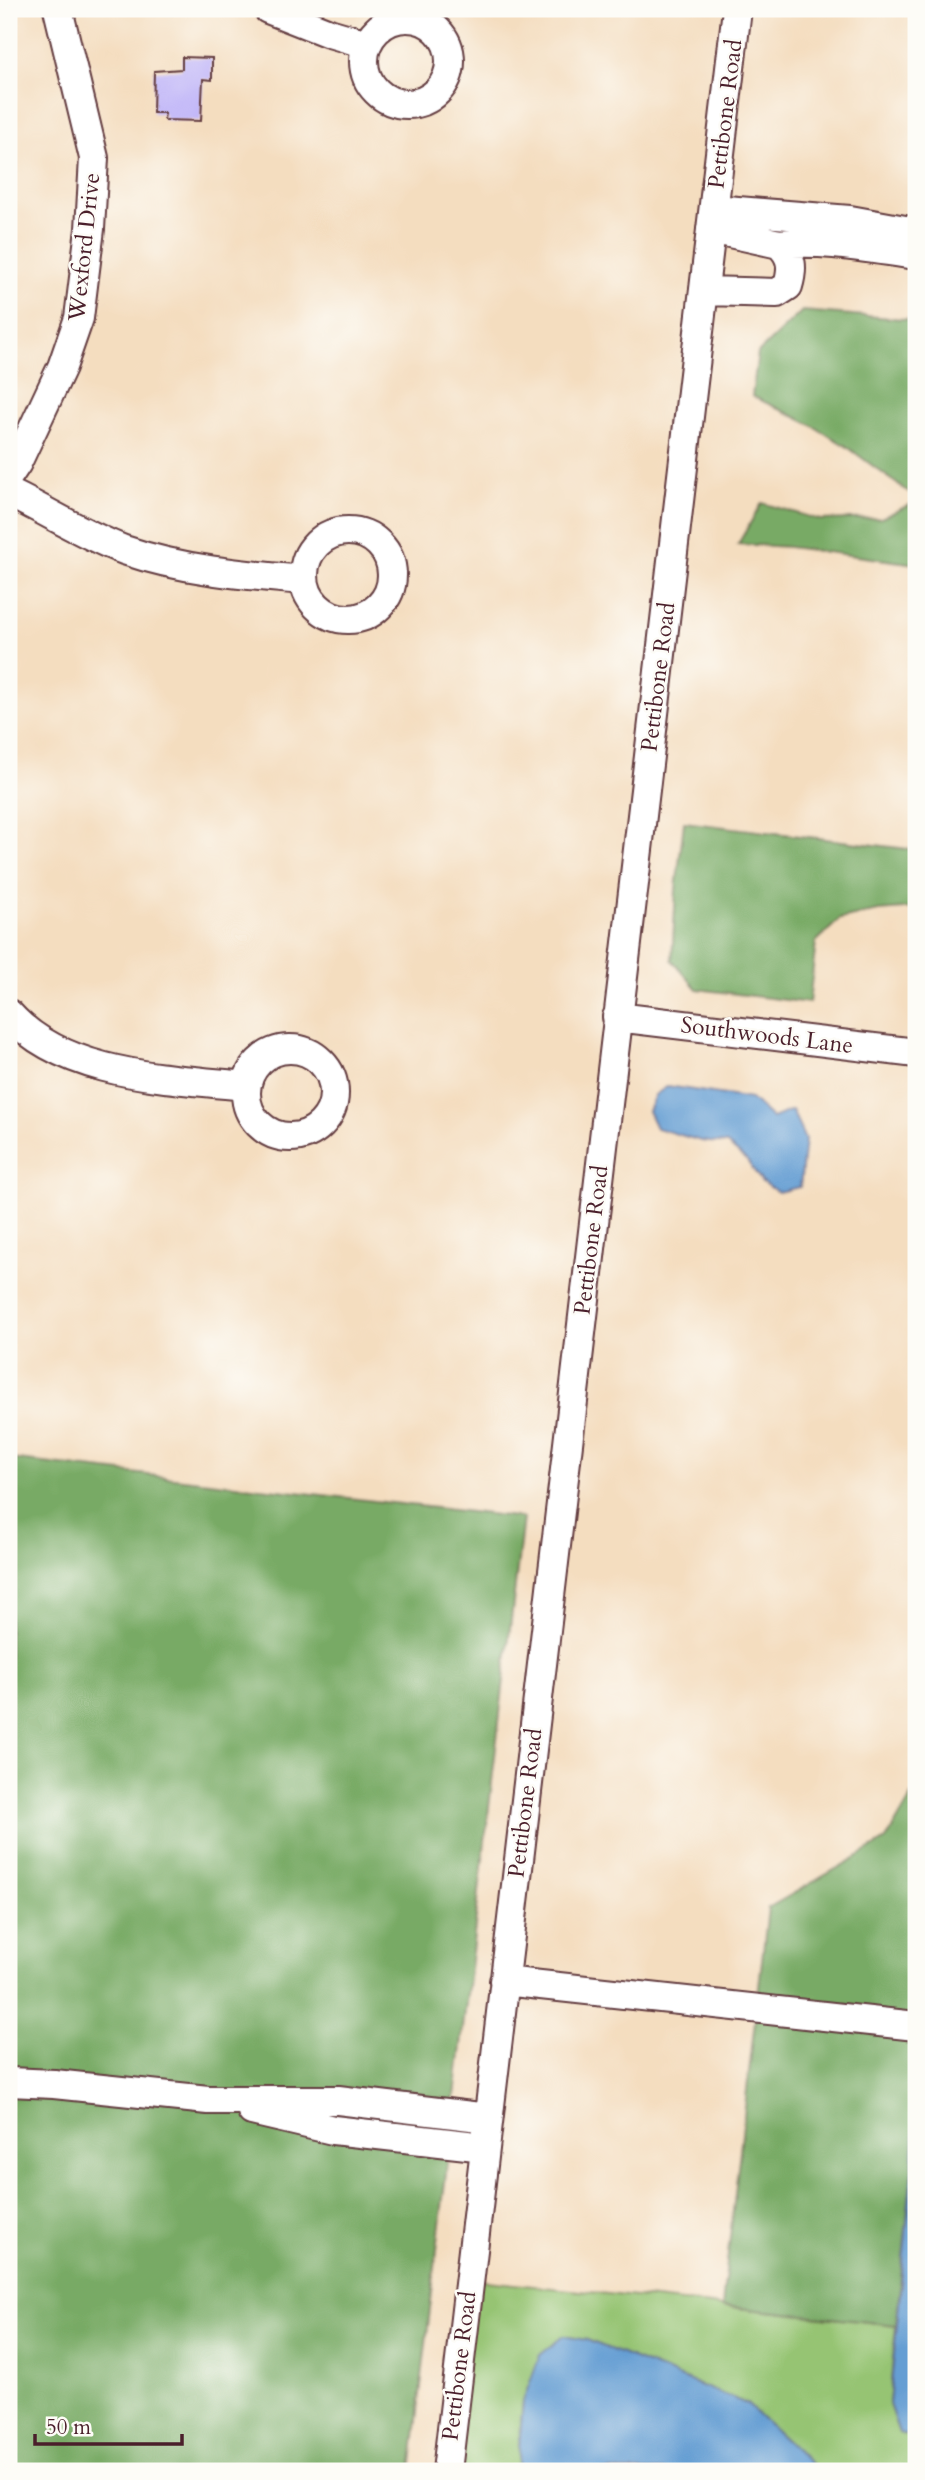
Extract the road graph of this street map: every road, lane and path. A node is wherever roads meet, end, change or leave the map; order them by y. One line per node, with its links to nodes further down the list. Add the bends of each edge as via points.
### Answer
1 (61, 9): 10 (street, Wexford Drive, via 94,158 90,229 79,318 62,367)
2 (268, 9): 4 (street)
3 (737, 9): 5 (street, Pettibone Road)
4 (367, 44)
5 (713, 219): 6 (street, via 850,220); 7 (street); 9 (street, Pettibone Road)
6 (916, 232)
7 (779, 244): 8 (street, via 827,243); 9 (street, via 792,265 784,290)
8 (916, 255)
9 (704, 292): 14 (street, Pettibone Road)
10 (9, 475)
11 (9, 493): 12 (street, via 123,549 172,564)
12 (304, 580)
13 (9, 1014): 16 (street, via 18,1025 67,1056 136,1074)
14 (617, 1017): 15 (street, Southwoods Lane); 17 (street, Pettibone Road)
15 (916, 1053)
16 (246, 1086)
17 (504, 1981): 18 (street); 21 (street, Pettibone Road)
18 (916, 2026)
19 (9, 2082): 20 (street)
20 (208, 2100): 21 (street, via 338,2100); 22 (street, via 333,2130)
21 (488, 2119): 22 (street, Pettibone Road)
22 (485, 2147): 23 (street, Pettibone Road)
23 (447, 2471)

